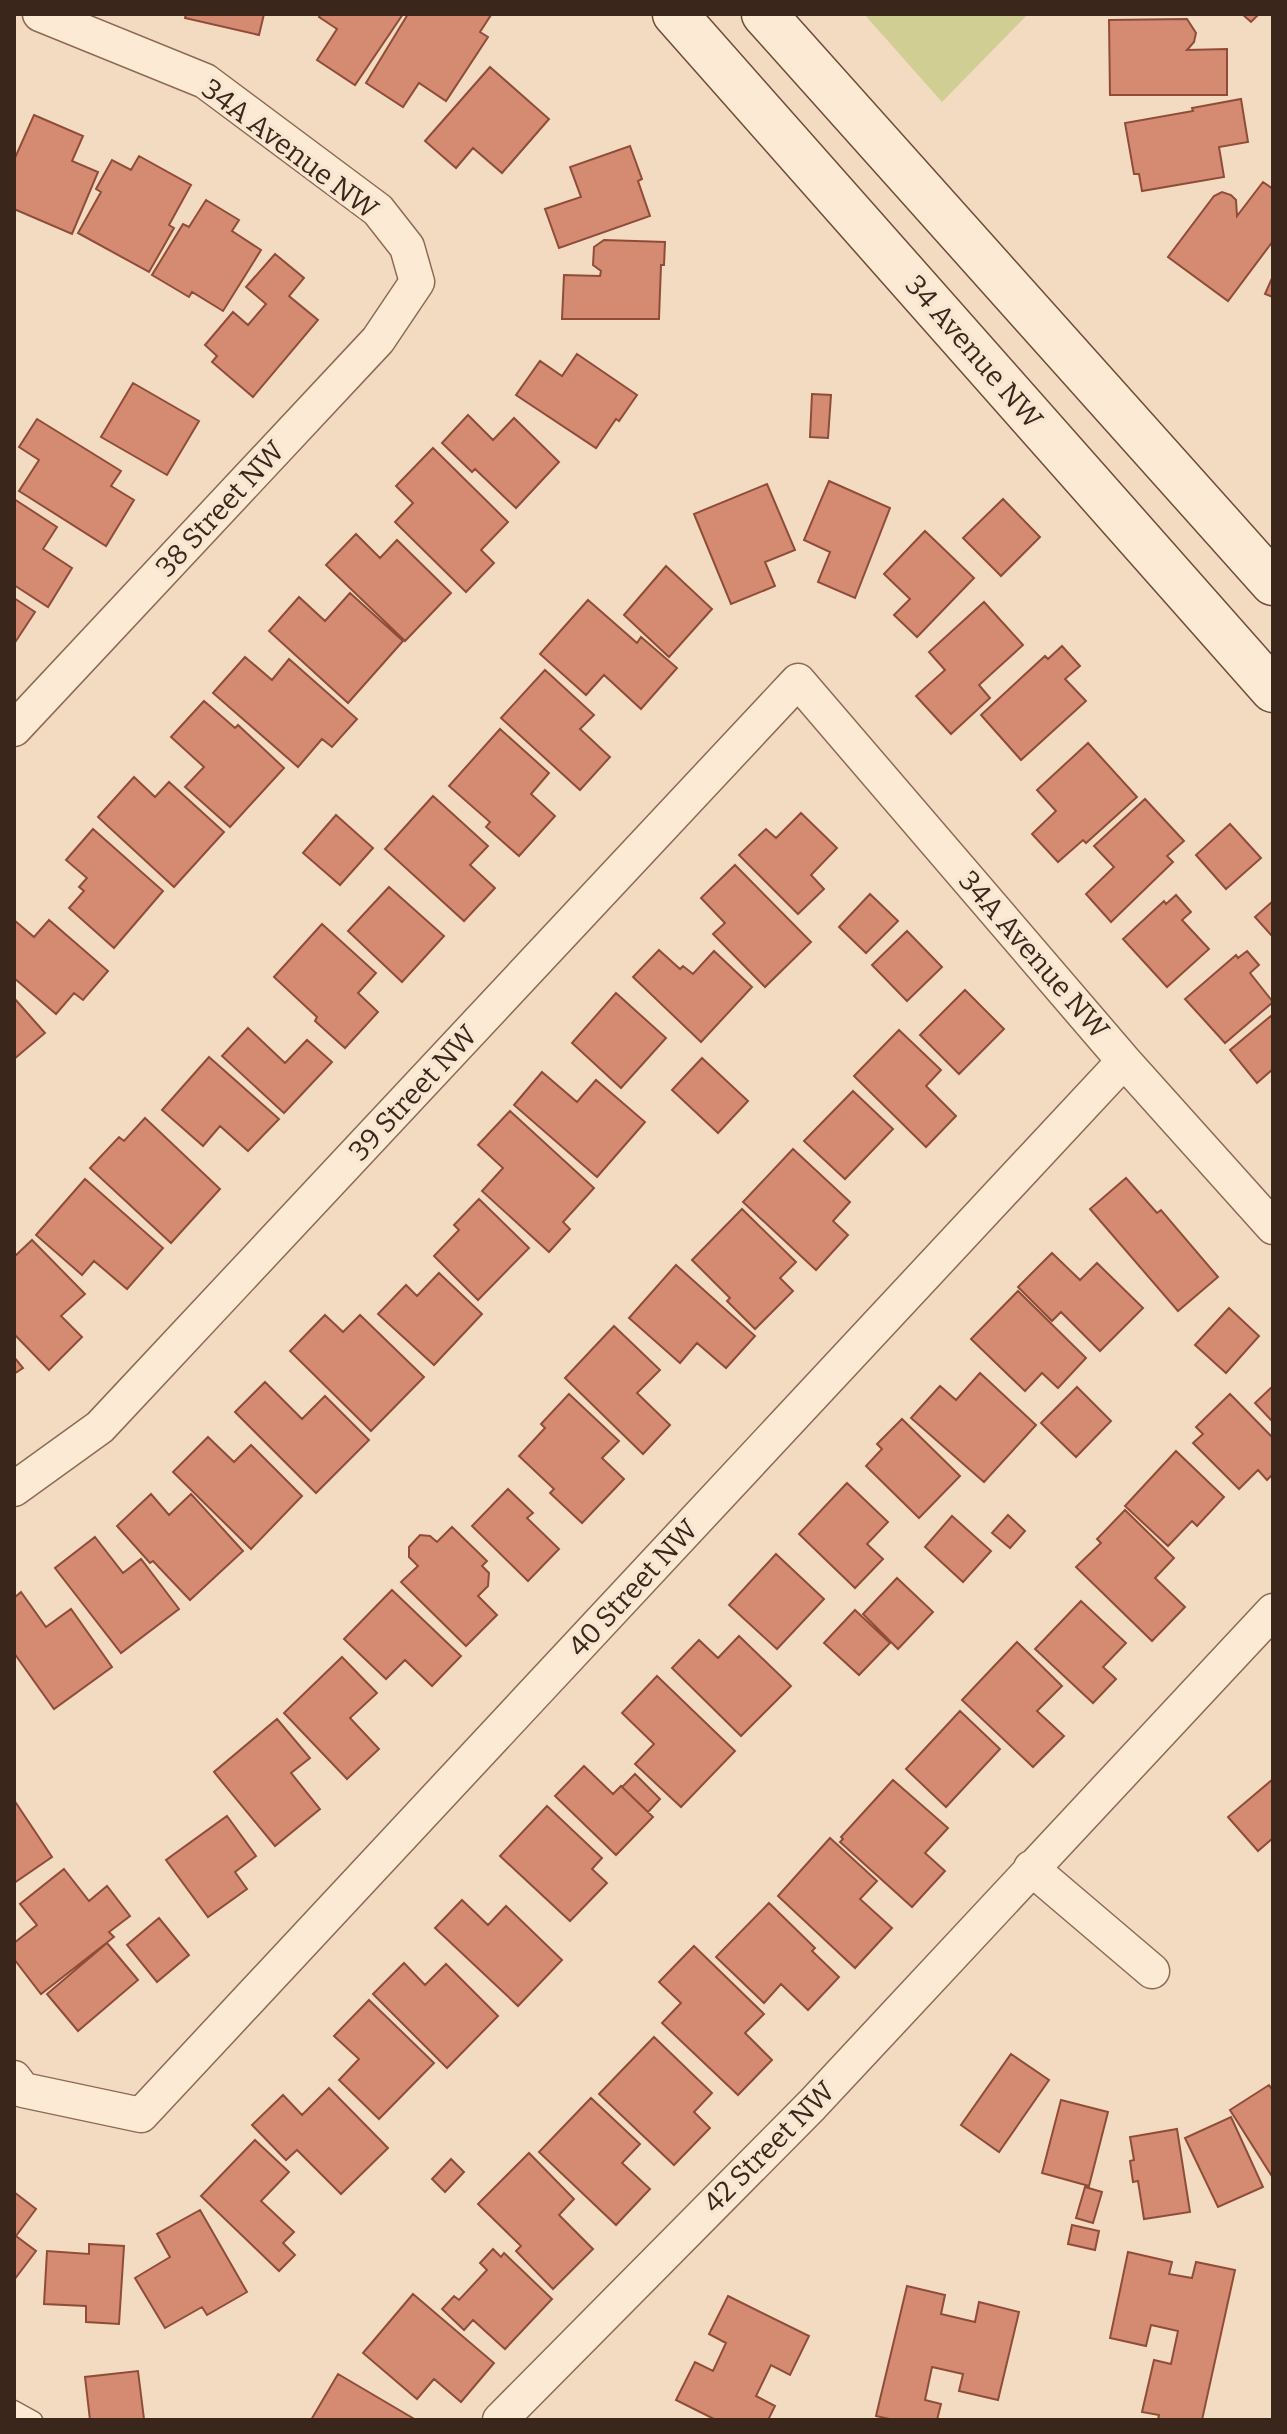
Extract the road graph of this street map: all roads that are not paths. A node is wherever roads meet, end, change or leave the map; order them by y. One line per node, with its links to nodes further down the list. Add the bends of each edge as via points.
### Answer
1 (40, 14): 4 (street, 34A Avenue NW, via 205,81 378,210 407,247)
2 (675, 14): 7 (main road, 34 Avenue NW)
3 (764, 14): 5 (main road)
4 (417, 282): 8 (street, 38 Street NW, via 378,340)
5 (1273, 583)
6 (798, 681): 9 (street, 34A Avenue NW); 11 (street, 39 Street NW, via 100,1427)
7 (1273, 690)
8 (14, 729)
9 (1124, 1061): 10 (street, 34A Avenue NW); 15 (street, 40 Street NW, via 141,2115 23,2090)
10 (1273, 1227)
11 (14, 1489)
12 (1273, 1611): 13 (street, 42 Street NW)
13 (1031, 1868): 14 (street); 18 (street, 42 Street NW, via 812,2105)
14 (1152, 1971)
15 (14, 2078)
16 (14, 2409): 17 (lane)
17 (34, 2420)
18 (500, 2420)

